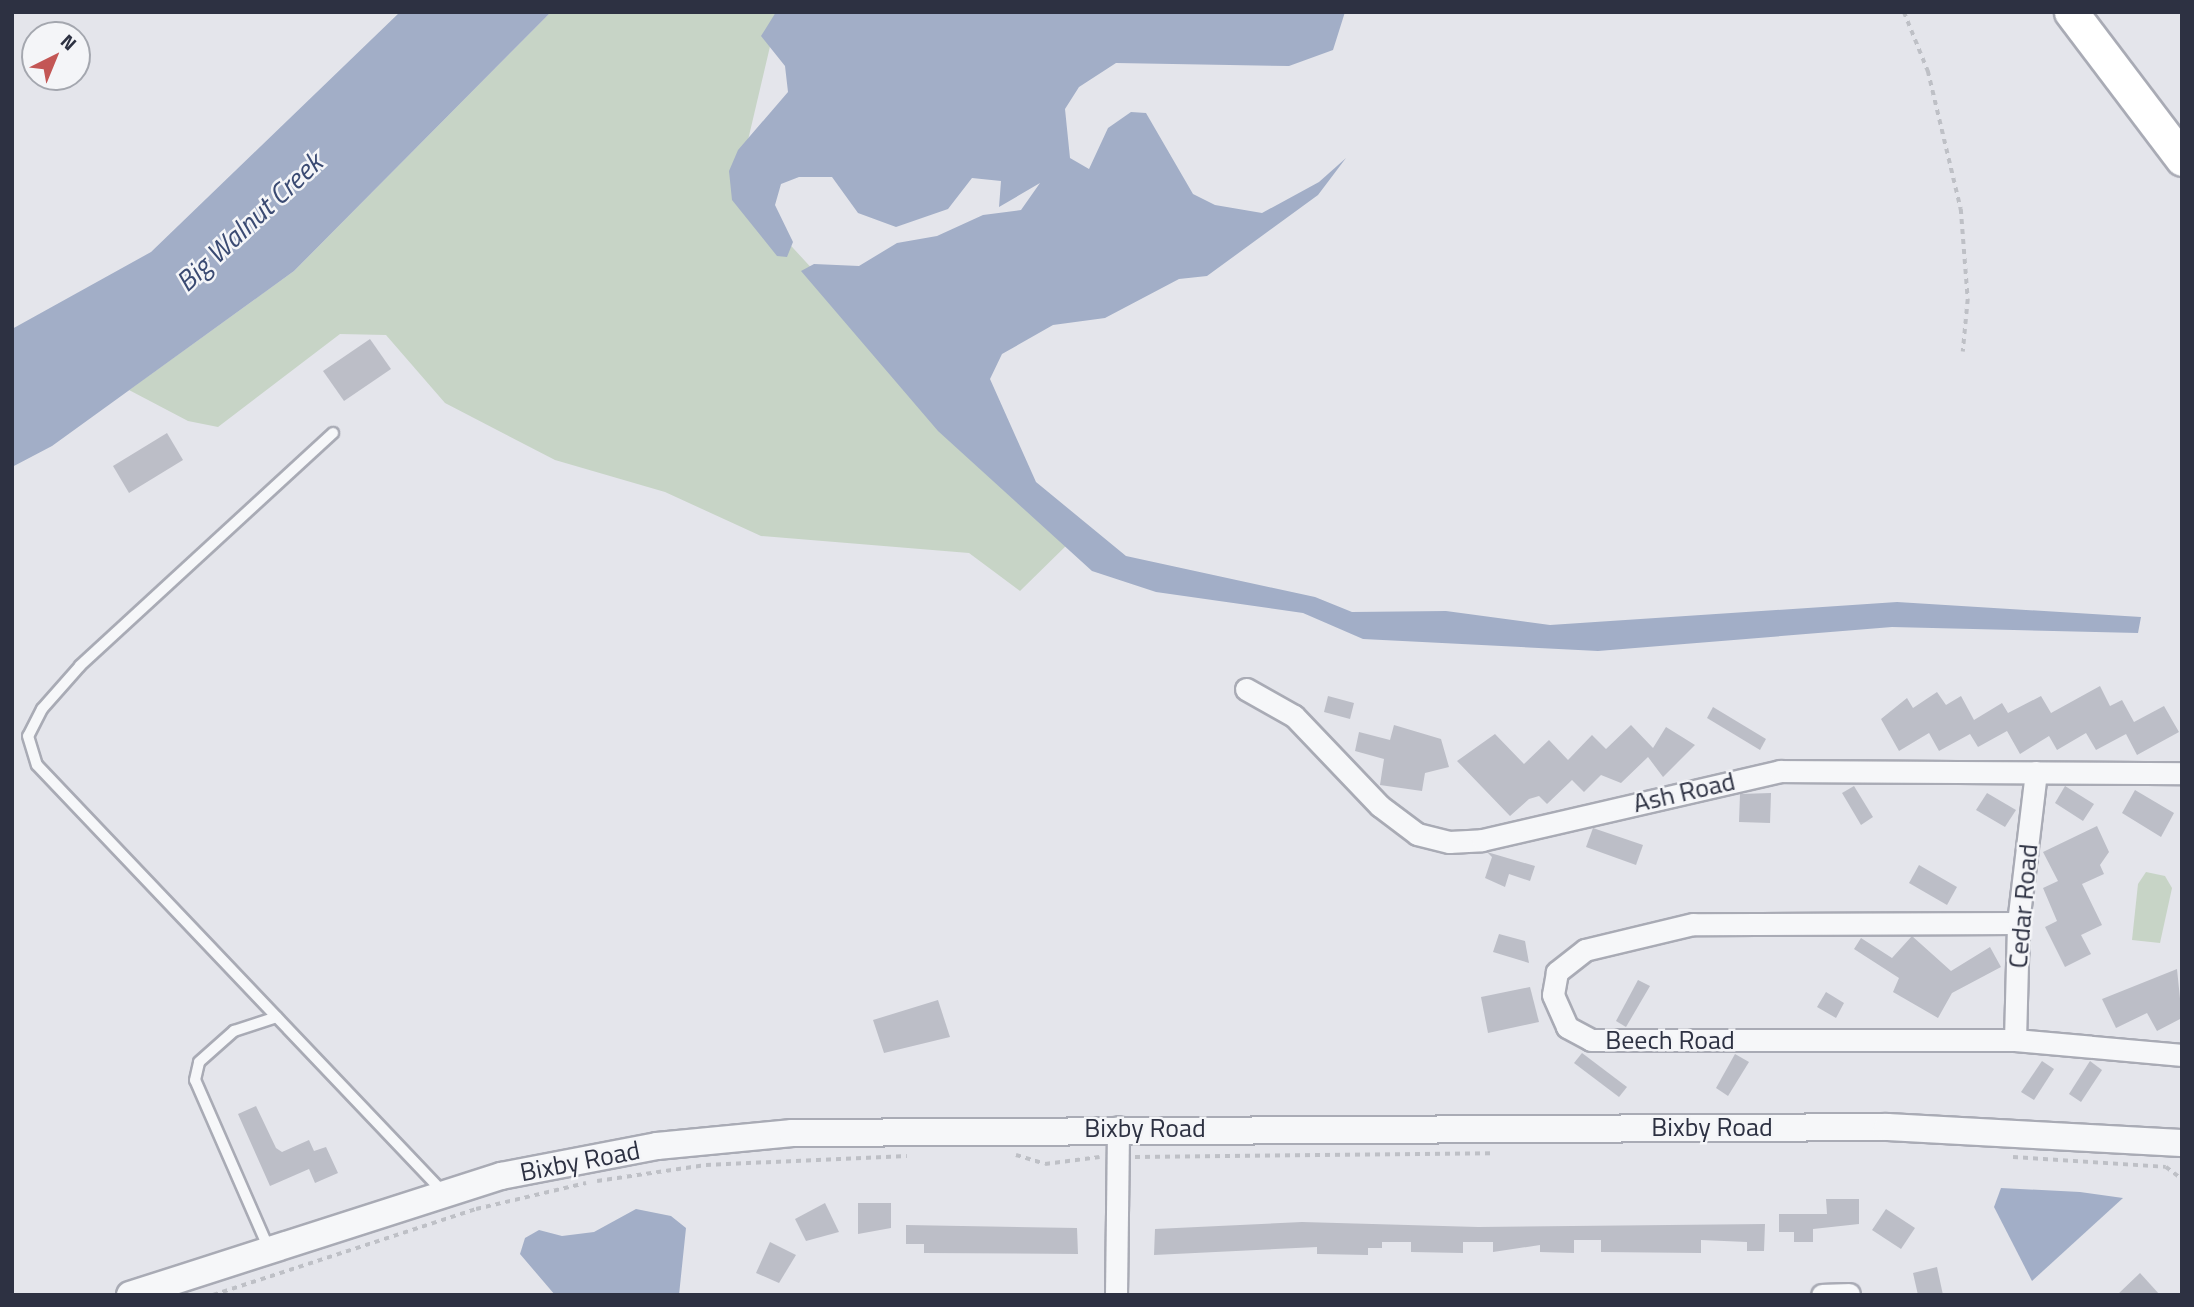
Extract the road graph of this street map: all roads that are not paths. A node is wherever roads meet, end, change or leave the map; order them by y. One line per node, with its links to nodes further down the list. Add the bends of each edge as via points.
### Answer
1 (2070, 12): 2 (main road)
2 (2182, 159)
3 (333, 433): 8 (lane, via 80,666 42,709 28,736 37,765)
4 (1246, 689): 5 (street, Ash Road, via 1294,716 1390,813 1417,834 1449,842 1482,840 1780,771)
5 (2036, 772): 6 (street, Ash Road); 7 (street, Cedar Road)
6 (2182, 773)
7 (2018, 923): 9 (street, Cedar Road); 9 (street, Beech Road, via 1693,924 1574,955 1557,972 1553,995 1567,1027 1591,1040)
8 (276, 1017): 13 (lane); 14 (lane, via 234,1031 199,1062 195,1080)
9 (2015, 1040): 10 (street, Beech Road)
10 (2182, 1055)
11 (1118, 1127): 12 (street, Bixby Road, via 1887,1127); 13 (street, Bixby Road, via 718,1139 596,1156); 17 (street)
12 (2182, 1143)
13 (443, 1192): 14 (street, Bixby Road)
14 (269, 1249): 16 (street, Bixby Road)
15 (1849, 1294): 18 (street)
16 (130, 1295)
17 (1116, 1295)
18 (1822, 1295)

